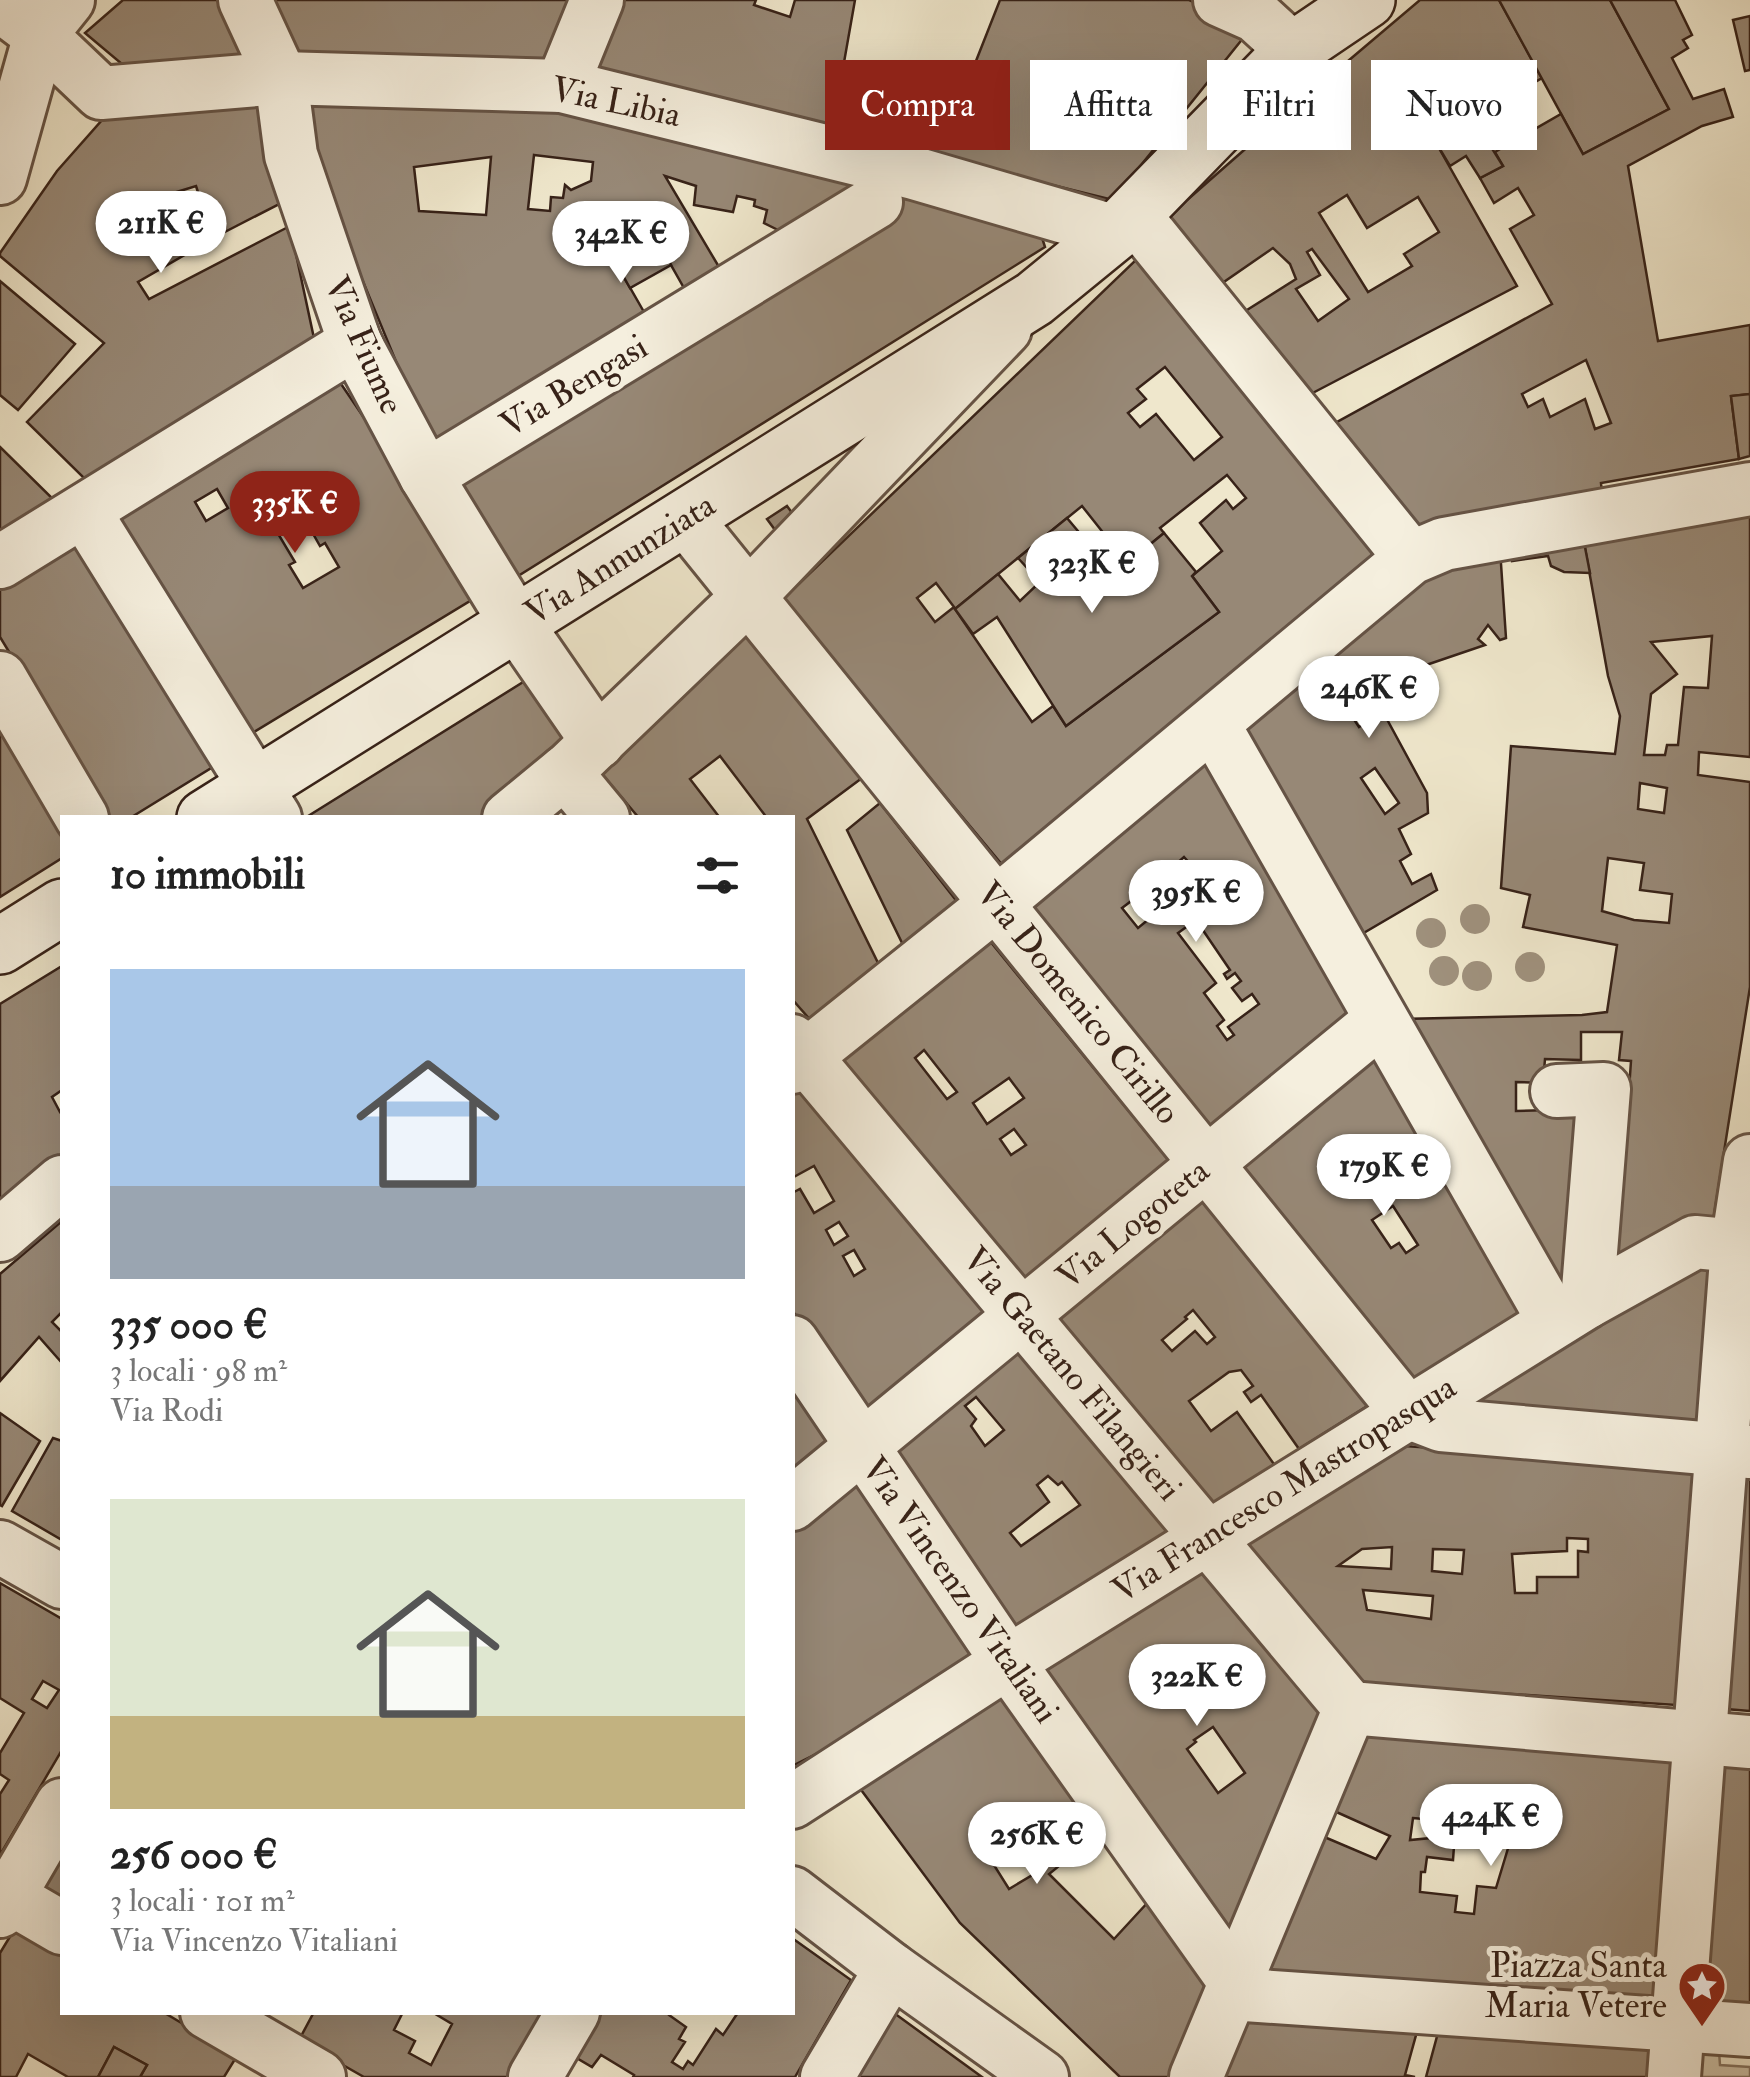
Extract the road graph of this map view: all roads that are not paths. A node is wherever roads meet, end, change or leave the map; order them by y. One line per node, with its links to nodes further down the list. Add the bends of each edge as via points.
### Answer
1 (245, 0): 7 (street, Via Fiume)
2 (597, 0): 8 (street)
3 (1220, 0): 6 (street, via 1256,16)
4 (1368, 0): 6 (street, Via Annunziata)
5 (36, 13): 7 (street, Via Libia, via 101,93); 9 (street)
6 (1293, 50): 11 (street, Via Annunziata)
7 (281, 78): 8 (street, Via Libia); 13 (street, Via Fiume, via 291,155)
8 (562, 86): 11 (street, Via Libia)
9 (0, 178)
10 (876, 202): 14 (street, Via Bengasi)
11 (1125, 223): 12 (street, Via Annunziata); 18 (street)
12 (1034, 300): 17 (street, Via Annunziata); 20 (street, Via Annunziata)
13 (355, 342): 14 (street, Via Fiume); 16 (street)
14 (426, 476): 21 (street, Via Fiume)
15 (1750, 489): 18 (street, via 1444,544)
16 (84, 511): 19 (street); 25 (street)
17 (685, 518): 20 (street, Via Domenico Cirillo); 21 (street, Via Annunziata)
18 (1411, 558): 23 (street)
19 (0, 562)
20 (749, 596): 24 (street, Via Annunziata); 30 (street, Via Domenico Cirillo)
21 (516, 623): 24 (street, Via Fiume); 25 (street, Via Annunziata)
22 (0, 678): 26 (street)
23 (1213, 724): 30 (street); 33 (street)
24 (581, 757): 28 (street, Via Annunziata); 29 (street)
25 (265, 802): 27 (street, Via Annunziata)
26 (80, 815)
27 (216, 815)
28 (513, 815)
29 (602, 815)
30 (998, 902): 34 (street); 37 (street, Via Domenico Cirillo)
31 (60, 908): 32 (street)
32 (0, 946)
33 (1381, 1020): 37 (street, Via Logoteta); 41 (street)
34 (797, 1055): 42 (street, Via Gaetano Filangieri)
35 (1558, 1091): 41 (street, via 1604,1089)
36 (1750, 1161): 40 (street)
37 (1207, 1164): 42 (street, Via Logoteta); 44 (street, Via Domenico Cirillo)
38 (60, 1184): 39 (street)
39 (0, 1235)
40 (1738, 1246): 41 (street, Via Francesco Mastropasqua, via 1695,1242); 46 (street)
41 (1570, 1311): 44 (street, Via Francesco Mastropasqua)
42 (1022, 1314): 45 (street, Via Logoteta); 48 (street, Via Gaetano Filangieri)
43 (795, 1346): 45 (street, Via Vincenzo Vitaliani)
44 (1407, 1412): 46 (street, via 1442,1425); 48 (street, Via Francesco Mastropasqua)
45 (862, 1447): 47 (street, Via Logoteta); 51 (street, Via Vincenzo Vitaliani)
46 (1737, 1451): 53 (street)
47 (795, 1502)
48 (1208, 1537): 51 (street, Via Francesco Mastropasqua); 52 (street, Via Gaetano Filangieri)
49 (0, 1547): 50 (street)
50 (60, 1581)
51 (1008, 1662): 55 (street, Via Francesco Mastropasqua); 61 (street, Via Vincenzo Vitaliani)
52 (1350, 1708): 53 (street); 61 (street)
53 (1698, 1738): 54 (street); 64 (street)
54 (1750, 1742)
55 (795, 1800)
56 (60, 1808): 58 (street)
57 (795, 1894): 60 (street)
58 (3, 1900): 59 (street)
59 (60, 1927)
60 (891, 1969): 69 (street); 70 (street)
61 (1233, 1988): 64 (street); 71 (street)
62 (213, 2015): 66 (street)
63 (571, 2015): 68 (street)
64 (1678, 2024): 65 (street); 72 (street)
65 (1750, 2030)
66 (270, 2046): 67 (street)
67 (319, 2077)
68 (535, 2077)
69 (828, 2077)
70 (1042, 2077)
71 (1196, 2077)
72 (1674, 2077)

